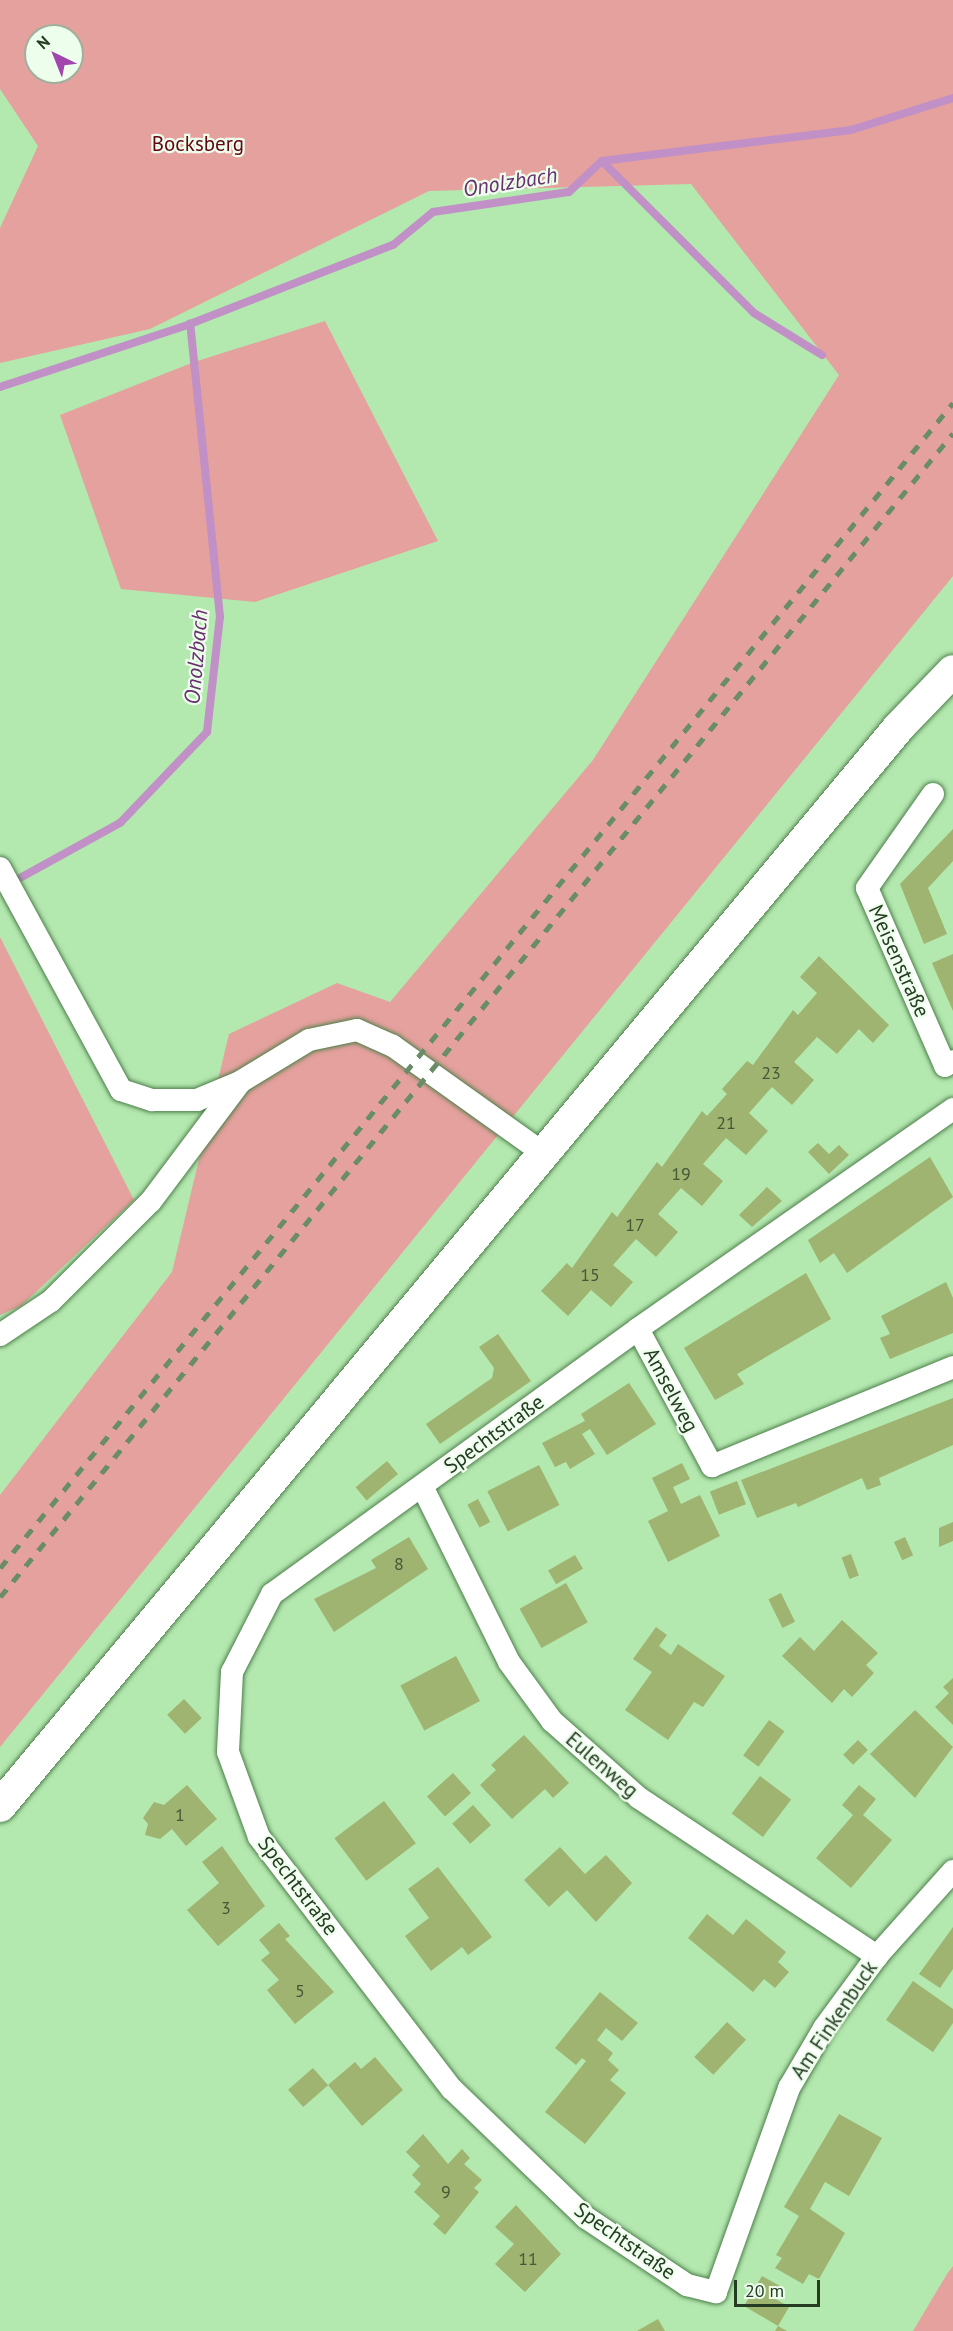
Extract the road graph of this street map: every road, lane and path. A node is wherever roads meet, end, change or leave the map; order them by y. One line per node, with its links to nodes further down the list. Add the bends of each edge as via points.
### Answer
1 (953, 671): 7 (main road, via 898,728)
2 (933, 794): 4 (street, Meisenstraße, via 867,888)
3 (0, 868): 5 (street, via 28,926 121,1090 152,1100 197,1100)
4 (950, 1070)
5 (240, 1082): 7 (street, via 309,1040 357,1030 393,1046); 9 (street, via 151,1201 51,1301)
6 (953, 1109): 8 (street, Amselweg)
7 (543, 1152): 12 (main road)
8 (638, 1329): 10 (street, Amselweg, via 712,1466); 11 (street, Spechtstraße)
9 (0, 1335)
10 (953, 1367)
11 (422, 1486): 14 (street, Eulenweg, via 509,1662 552,1721 639,1798); 15 (street, Spechtstraße, via 272,1594 232,1672 228,1752 255,1826 452,2089 585,2217 687,2285)
12 (0, 1806)
13 (953, 1871): 14 (street, Am Finkenbuck)
14 (877, 1956): 15 (street, Am Finkenbuck, via 824,2028 789,2088)
15 (716, 2292)

